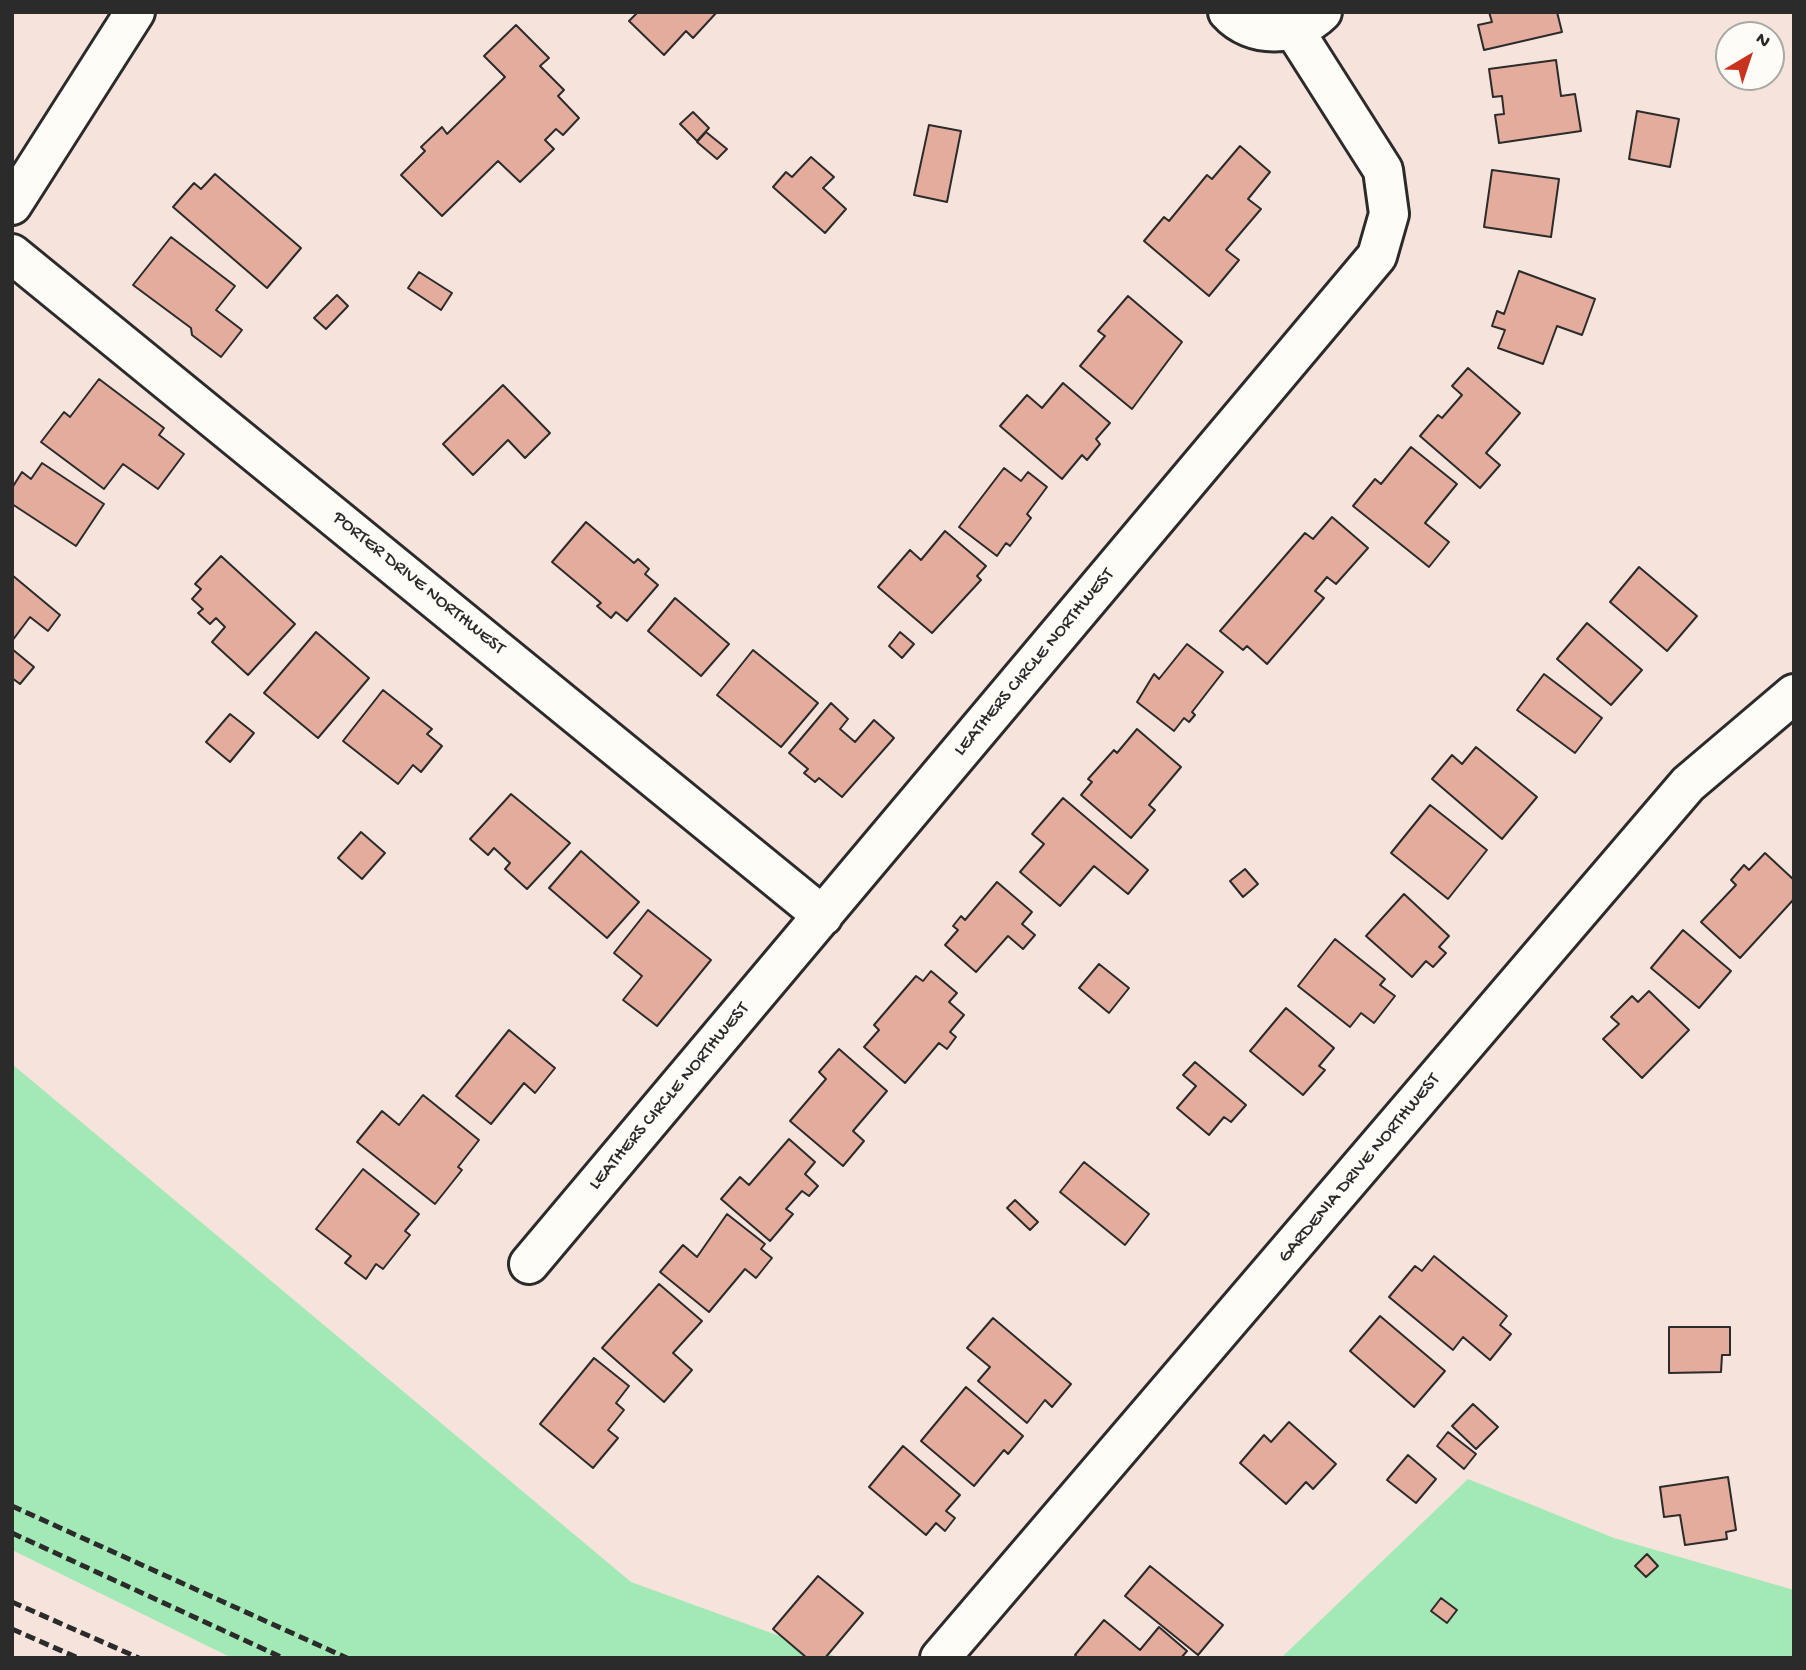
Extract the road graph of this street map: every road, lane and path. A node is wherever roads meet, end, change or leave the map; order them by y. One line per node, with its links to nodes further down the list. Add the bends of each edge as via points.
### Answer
1 (135, 12): 4 (street)
2 (1228, 12): 3 (street, via 1251,28 1272,32)
3 (1308, 21): 7 (street, LEATHERS CIRCLE NORTHWEST, via 1383,170 1389,214 1377,256)
4 (12, 205)
5 (12, 254): 7 (street, PORTER DRIVE NORTHWEST)
6 (1794, 694): 9 (street, GARDENIA DRIVE NORTHWEST, via 1688,784)
7 (823, 916): 8 (street, LEATHERS CIRCLE NORTHWEST)
8 (529, 1264)
9 (940, 1658)

